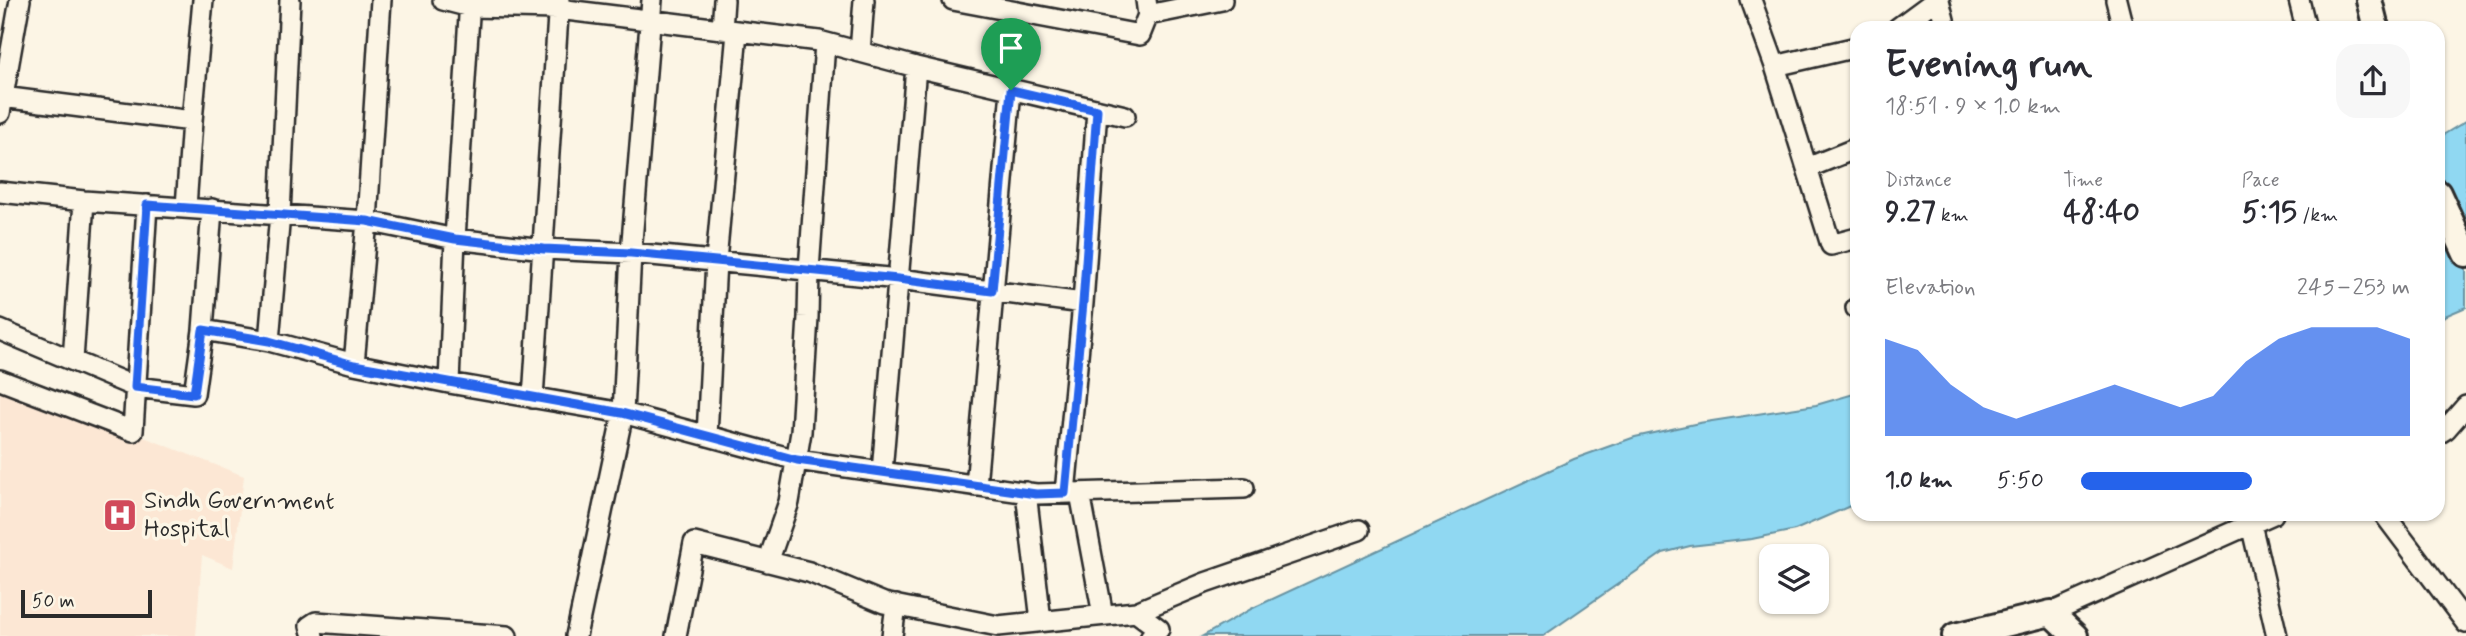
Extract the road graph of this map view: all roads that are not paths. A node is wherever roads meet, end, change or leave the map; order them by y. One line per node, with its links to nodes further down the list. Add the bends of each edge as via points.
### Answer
1 (20, 0): 31 (street)
2 (203, 0): 34 (street)
3 (290, 0): 43 (street)
4 (381, 0): 44 (street)
5 (443, 0): 15 (street)
6 (724, 0): 24 (street)
7 (864, 0): 27 (street)
8 (954, 0): 17 (street, via 1140,35)
9 (1222, 0): 17 (street)
10 (1751, 0): 28 (street)
11 (1937, 0): 19 (street); 20 (street)
12 (2116, 0): 21 (street)
13 (2298, 0): 22 (street)
14 (2369, 0): 23 (street)
15 (470, 3): 16 (street); 45 (street)
16 (559, 4): 18 (street); 47 (street)
17 (1147, 8)
18 (651, 10): 24 (street); 48 (street)
19 (1908, 21)
20 (1944, 21)
21 (2121, 21)
22 (2304, 21)
23 (2374, 21)
24 (730, 31): 25 (street); 50 (street)
25 (825, 43): 27 (street); 51 (street)
26 (1850, 49): 28 (street)
27 (860, 52): 29 (street)
28 (1775, 66): 36 (street)
29 (916, 67): 30 (street); 52 (street)
30 (1011, 90): 32 (street); 53 (street)
31 (1, 105): 34 (street)
32 (1097, 110): 33 (street); 54 (street)
33 (1125, 116)
34 (192, 121): 40 (street)
35 (1850, 151): 36 (street)
36 (1807, 168): 46 (street, via 1831,245)
37 (0, 192): 38 (street)
38 (84, 201): 39 (street); 58 (street)
39 (147, 205): 40 (street); 62 (street)
40 (186, 207): 42 (street)
41 (2445, 208): 49 (street)
42 (212, 209): 43 (street); 56 (street)
43 (280, 214): 44 (street); 57 (street)
44 (367, 221): 45 (street); 59 (street)
45 (455, 239): 47 (street); 61 (street)
46 (1850, 240)
47 (544, 249): 48 (street); 63 (street)
48 (631, 253): 50 (street); 65 (street)
49 (2466, 254)
50 (716, 261): 51 (street); 67 (street)
51 (809, 270): 52 (street); 68 (street)
52 (898, 279): 53 (street); 69 (street)
53 (992, 291): 54 (street); 70 (street)
54 (1083, 303): 73 (street)
55 (0, 330): 58 (street)
56 (203, 330): 57 (street); 62 (street, via 194,394)
57 (269, 341): 59 (street)
58 (73, 360): 62 (street)
59 (354, 365): 61 (street)
60 (0, 380): 62 (street, via 133,431)
61 (449, 383): 63 (street)
62 (135, 387)
63 (533, 398): 65 (street)
64 (2466, 405): 66 (street)
65 (622, 413): 67 (street); 87 (street)
66 (2445, 430)
67 (707, 436): 68 (street)
68 (797, 460): 69 (street); 78 (street, via 789,502)
69 (882, 472): 70 (street)
70 (976, 485): 72 (street)
71 (1244, 488): 73 (street)
72 (1026, 492): 73 (street); 83 (street)
73 (1072, 493): 82 (street)
74 (2258, 521): 76 (street)
75 (2389, 521): 84 (street)
76 (2251, 524): 81 (street); 93 (street)
77 (1359, 530): 80 (street)
78 (768, 562): 79 (street, via 809,572); 88 (street, via 694,543)
79 (895, 605): 83 (street, via 998,626); 89 (street)
80 (1136, 612): 82 (street); 90 (street, via 1159,629)
81 (2051, 613): 91 (street); 92 (street)
82 (1104, 615): 83 (street)
83 (1041, 621)
84 (2466, 623)
85 (313, 636): 86 (street, via 310,626 316,622)
86 (507, 636)
87 (576, 636)
88 (676, 636)
89 (892, 636)
90 (1151, 636)
91 (1955, 636)
92 (2075, 636)
93 (2277, 636)

